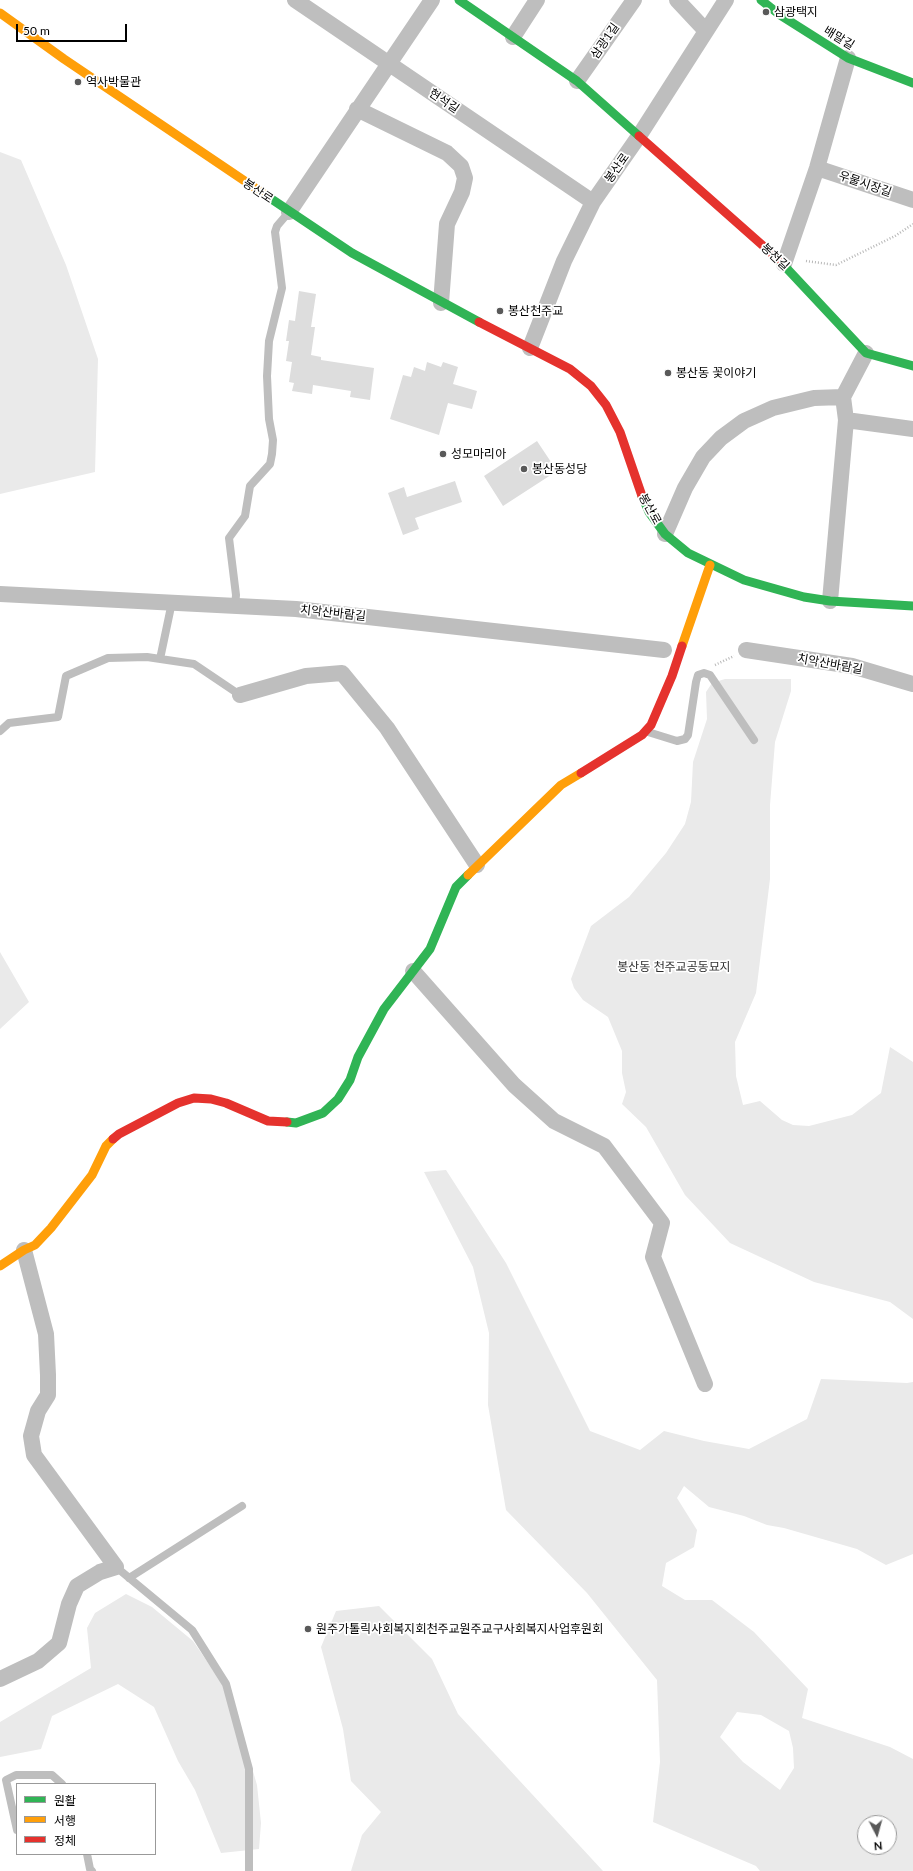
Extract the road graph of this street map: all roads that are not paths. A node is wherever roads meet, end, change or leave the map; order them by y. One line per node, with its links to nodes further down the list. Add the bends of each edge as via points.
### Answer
1 (295, 0): 13 (street, 현석길)
2 (432, 0): 13 (street)
3 (459, 0): 11 (street)
4 (537, 0): 11 (street)
5 (634, 0): 14 (street, 삼광1길)
6 (677, 0): 10 (street)
7 (726, 0): 10 (street, 봉산로)
8 (761, 0): 12 (street, 배말길)
9 (0, 13): 21 (street, 봉산로)
10 (706, 31): 17 (street, 봉산로)
11 (513, 37): 14 (street)
12 (848, 58): 15 (street, 배말길); 18 (street)
13 (389, 63): 16 (street); 20 (street, 현석길)
14 (577, 81): 17 (street)
15 (913, 83)
16 (358, 109): 21 (street); 23 (street, via 447,153 461,166 465,178 462,192 447,224)
17 (639, 136): 20 (street, 봉산로); 22 (street, 봉천길)
18 (817, 168): 19 (street, 우물시장길); 22 (street)
19 (913, 200)
20 (593, 202): 24 (street, 봉산로, via 564,260)
21 (289, 212): 23 (street, 봉산로, via 352,253); 35 (lane, via 275,232 282,288 269,341 267,376 272,454 270,464 250,486 245,516 229,538)
22 (784, 264): 25 (street, 봉천길)
23 (441, 303): 24 (street, 봉산로)
24 (530, 348): 30 (street, 봉산로, via 570,369 591,386 606,405 620,432 641,493)
25 (866, 353): 26 (street); 27 (street)
26 (913, 366)
27 (843, 397): 28 (street); 30 (street, via 814,398 773,408 744,421 721,438 703,458 685,488)
28 (846, 420): 29 (street); 33 (street)
29 (913, 429)
30 (664, 534): 31 (street, 봉산로, via 688,553)
31 (710, 565): 33 (street, 봉산로, via 744,580); 43 (street, via 672,676)
32 (0, 594): 34 (street, 치악산바람길)
33 (830, 601): 36 (street, 봉산로)
34 (172, 602): 35 (street, 치악산바람길); 39 (lane)
35 (235, 606): 37 (street, 치악산바람길, via 296,609)
36 (913, 606)
37 (664, 650)
38 (746, 650): 40 (street, 치악산바람길, via 852,666)
39 (160, 659): 41 (lane, via 194,664); 42 (lane, via 108,658 66,676 58,717 9,723)
40 (913, 684)
41 (240, 695): 45 (street, via 306,676 342,672 387,728)
42 (0, 730)
43 (646, 731): 44 (lane, via 676,741 685,739 688,735 696,682 698,676 704,673 710,676); 45 (street, via 623,748 561,785)
44 (754, 740)
45 (477, 866): 46 (street, via 456,887 430,949)
46 (413, 971): 47 (street, via 384,1009 358,1057 350,1080 338,1099 323,1113 296,1123 286,1123 268,1121 211,1099 194,1098 178,1103 119,1134 106,1146 82,1189 36,1245); 49 (street, via 514,1084 554,1121 604,1146 662,1223 653,1258)
47 (24, 1250): 48 (street); 51 (street, via 46,1334 48,1395 38,1411 31,1436 34,1455)
48 (0, 1266)
49 (705, 1384)
50 (242, 1506): 52 (lane)
51 (116, 1567): 52 (lane); 53 (street, via 100,1572 77,1586 58,1643 38,1661)
52 (129, 1578): 58 (lane, via 192,1630 226,1684 249,1769)
53 (0, 1679)
54 (61, 1783): 55 (lane, via 52,1775 16,1775 6,1780)
55 (16, 1825)
56 (87, 1855): 57 (lane)
57 (92, 1871)
58 (249, 1871)

